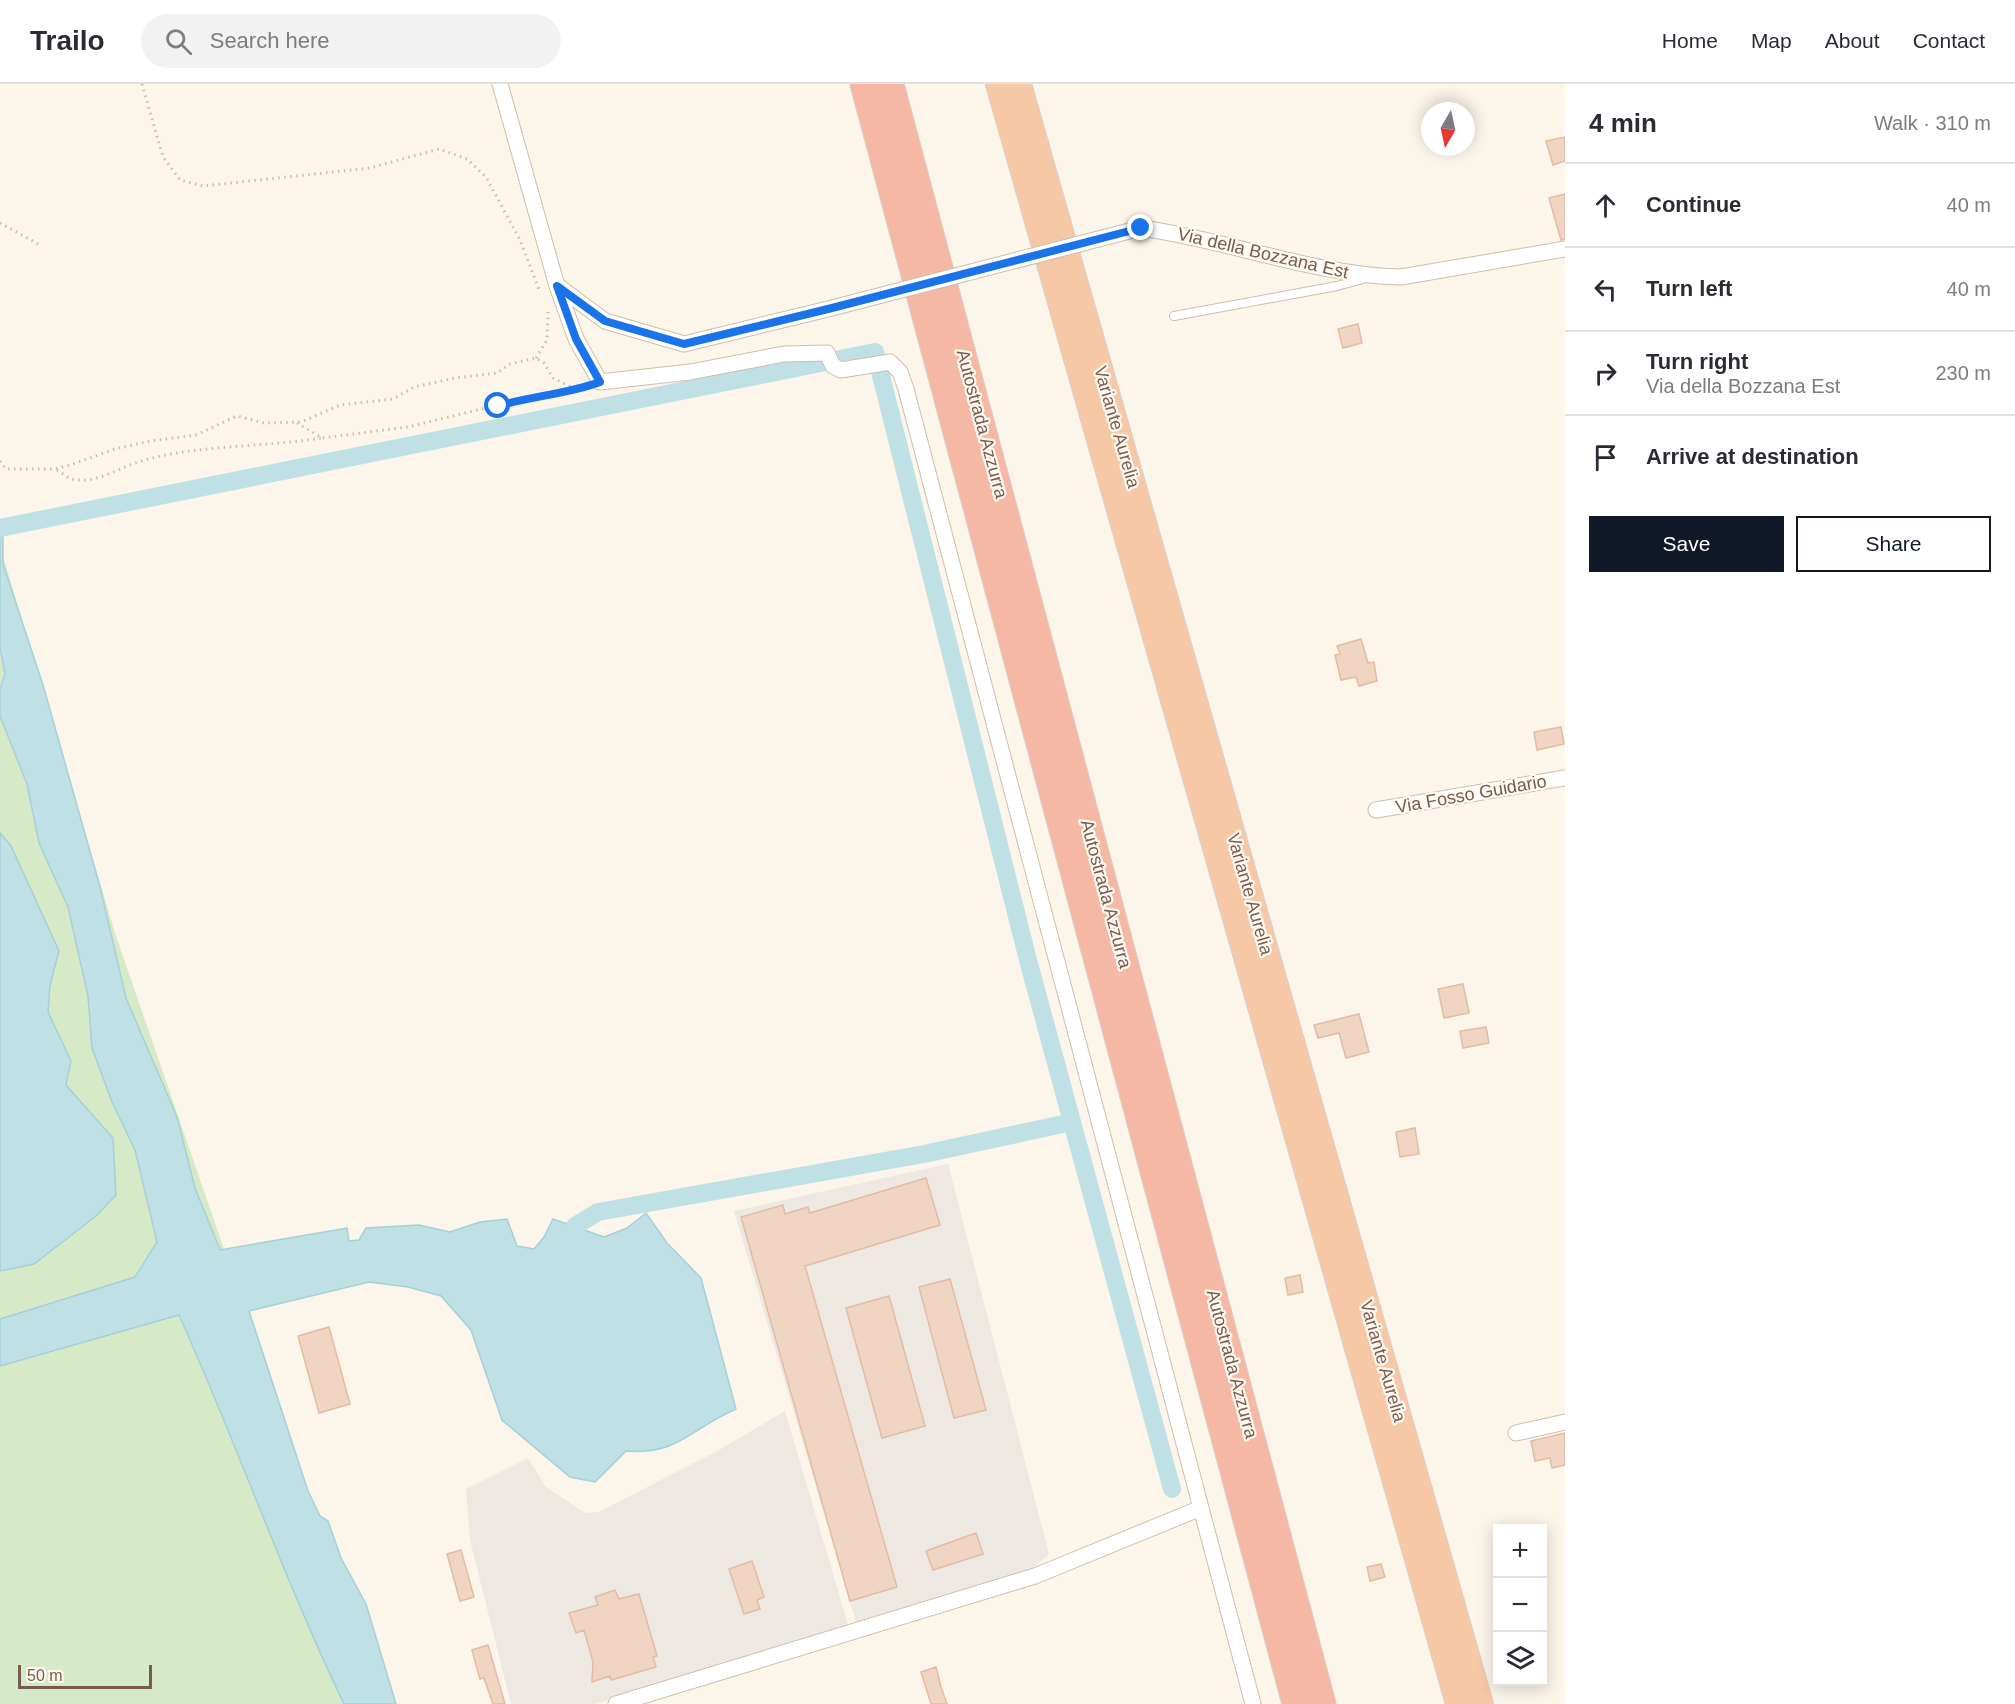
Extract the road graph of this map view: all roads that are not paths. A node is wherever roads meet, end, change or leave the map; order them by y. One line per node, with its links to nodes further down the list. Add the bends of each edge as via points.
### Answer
1 (501, 84): 8 (street)
2 (864, 84): 17 (highway, Autostrada Azzurra)
3 (890, 84): 18 (highway, Autostrada Azzurra)
4 (998, 84): 19 (highway, Variante Aurelia)
5 (1019, 84): 20 (highway, Variante Aurelia)
6 (1565, 249): 7 (street, Via della Bozzana Est, via 1401,277)
7 (1375, 276): 8 (street, Via della Bozzana Est, bridge, via 1333,271 1141,228 684,344 605,321); 9 (lane)
8 (557, 286): 14 (street, via 576,339 600,382 690,372 784,354 830,359 842,370 890,362 900,372)
9 (1174, 316)
10 (1565, 778): 11 (street, Via Fosso Guidario)
11 (1376, 810)
12 (1565, 1422): 13 (street)
13 (1516, 1433)
14 (1201, 1508): 15 (street, via 1035,1576); 16 (street)
15 (616, 1704)
16 (1253, 1704)
17 (1296, 1704)
18 (1322, 1704)
19 (1458, 1704)
20 (1481, 1704)

